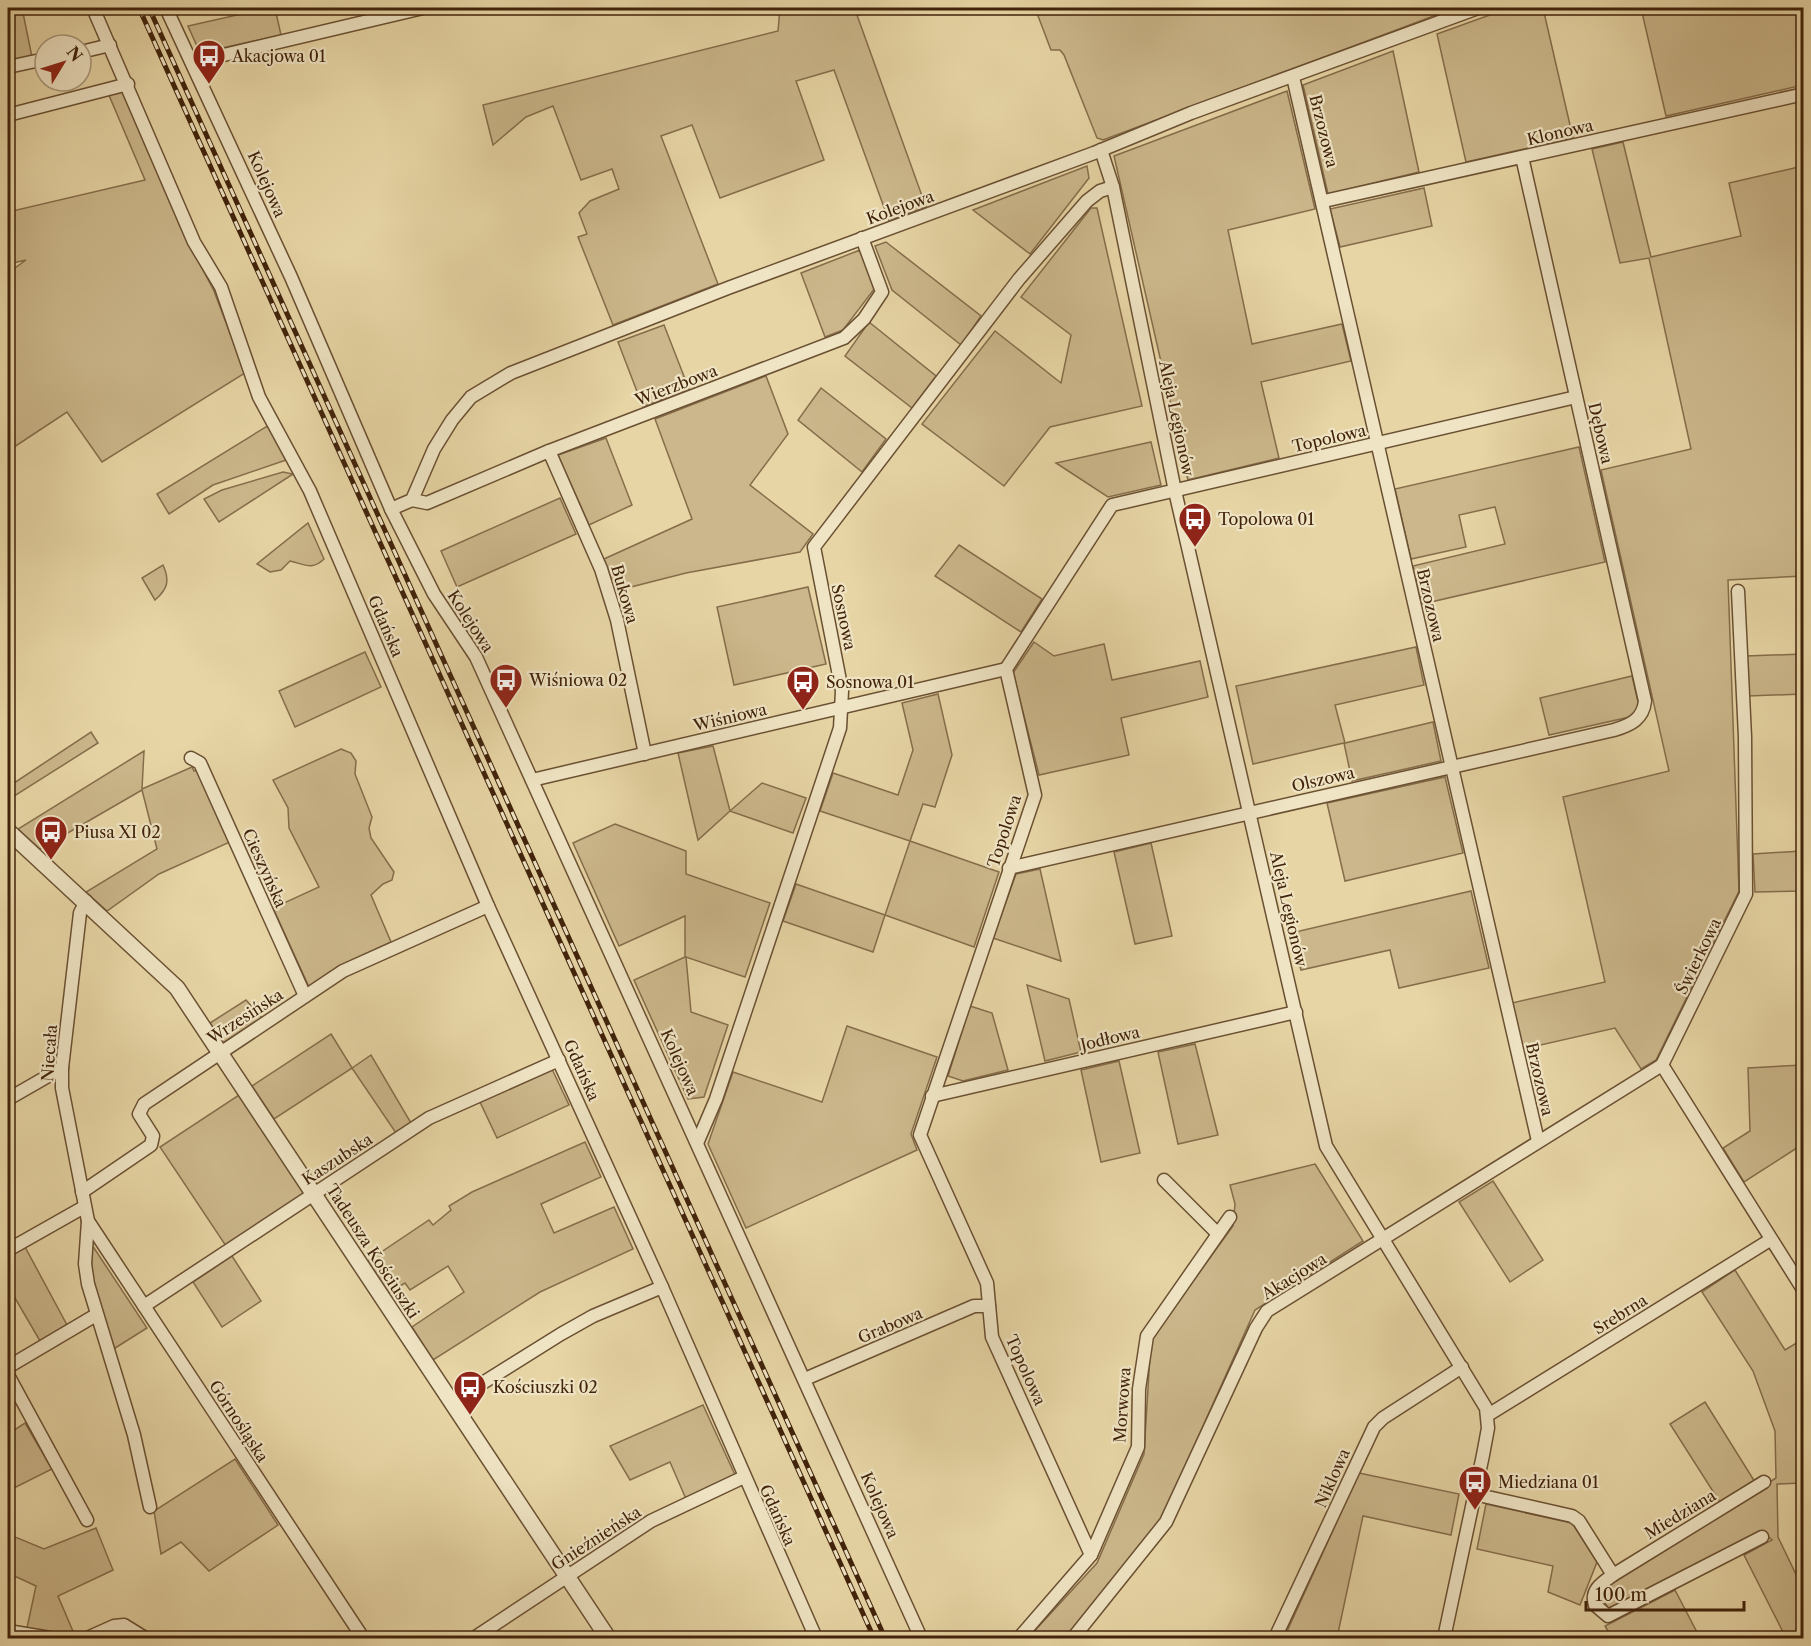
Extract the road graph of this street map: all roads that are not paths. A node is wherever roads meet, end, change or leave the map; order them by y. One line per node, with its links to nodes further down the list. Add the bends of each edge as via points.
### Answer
1 (93, 8): 5 (street)
2 (166, 8): 8 (street, Kolejowa)
3 (423, 8): 8 (street)
4 (1478, 8): 10 (street, Kolejowa)
5 (110, 45): 6 (street); 11 (street)
6 (93, 49)
7 (33, 62): 9 (street)
8 (194, 62): 24 (street, Kolejowa)
9 (8, 67)
10 (1293, 77): 14 (street, Kolejowa); 17 (street, Brzozowa)
11 (128, 84): 13 (street); 37 (street, Gdańska, via 194,242 221,287 259,397 321,514)
12 (1803, 94): 15 (street, Klonowa)
13 (8, 115)
14 (1101, 150): 16 (street, Aleja Legionów); 18 (street, Kolejowa)
15 (1522, 157): 17 (street, Klonowa); 19 (street, Dębowa)
16 (1113, 187): 22 (street, Aleja Legionów); 27 (street, Sosnowa, via 1087,201 1018,279 814,547)
17 (1324, 201): 20 (street, Brzozowa)
18 (862, 238): 21 (street, Wierzbowa, via 882,292 864,319 844,338); 23 (street, Kolejowa, via 490,384 471,397 452,420 434,449)
19 (1576, 398): 20 (street, Topolowa); 28 (street, Dębowa, via 1645,701)
20 (1377, 444): 22 (street, Topolowa); 31 (street, Brzozowa)
21 (549, 451): 23 (street, Wierzbowa, via 427,503); 29 (street, Bukowa, via 601,570 617,620)
22 (1175, 491): 26 (street, Topolowa, via 1112,505); 33 (street, Aleja Legionów)
23 (412, 500): 24 (street)
24 (391, 509): 32 (street, Kolejowa, via 434,594 472,649)
25 (1738, 591): 42 (street, Świerkowa, via 1745,737 1746,894)
26 (1006, 669): 27 (street, Wiśniowa); 35 (street, Topolowa, via 1035,795)
27 (843, 708): 29 (street, Wiśniowa); 46 (street, Sosnowa, via 840,728 716,1099)
28 (1641, 715): 31 (street, Olszowa, via 1633,723 1614,730)
29 (645, 754): 32 (street, Wiśniowa)
30 (190, 758): 38 (street, Cieszyńska, via 200,763)
31 (1450, 766): 33 (street, Olszowa); 47 (street, Brzozowa)
32 (532, 780): 46 (street, Kolejowa)
33 (1249, 813): 35 (street, Olszowa); 39 (street, Aleja Legionów)
34 (8, 831): 36 (street, Tadeusza Kościuszki)
35 (1010, 868): 44 (street, Topolowa)
36 (86, 901): 40 (street, Tadeusza Kościuszki, via 170,979); 43 (street, Niecała, via 80,913)
37 (488, 906): 38 (street, Wrzesińska, via 344,971); 41 (street, Gdańska)
38 (305, 996): 40 (street, Wrzesińska)
39 (1296, 1012): 44 (street, Jodłowa); 55 (street, Aleja Legionów, via 1329,1154)
40 (220, 1052): 49 (street, Wrzesińska, via 141,1106 139,1114 153,1137 152,1145); 50 (street, Tadeusza Kościuszki)
41 (559, 1060): 50 (street, Kaszubska, via 429,1118); 58 (street, Gdańska)
42 (1662, 1065): 47 (street, Akacjowa); 56 (street)
43 (62, 1068): 45 (street); 49 (street, Niecała, via 62,1088)
44 (932, 1096): 61 (street, Topolowa, via 920,1134 987,1284)
45 (8, 1099)
46 (698, 1141): 66 (street, Kolejowa)
47 (1538, 1141): 55 (street, Akacjowa)
48 (1164, 1180): 54 (street)
49 (82, 1192): 51 (street, Niecała)
50 (314, 1193): 60 (street, Kaszubska); 67 (street, Tadeusza Kościuszki)
51 (84, 1207): 53 (street, Niecała); 57 (street)
52 (1230, 1217): 54 (street, Morwowa)
53 (88, 1221): 60 (street, Górnośląska); 62 (street, Niecała, via 85,1264)
54 (1218, 1233): 75 (street, Morwowa, via 1147,1336 1139,1389 1138,1447)
55 (1383, 1240): 64 (street, Aleja Legionów); 88 (street, Akacjowa, via 1264,1314 1166,1522)
56 (1770, 1240): 59 (street); 68 (street, Srebrna)
57 (8, 1250)
58 (662, 1287): 67 (street, via 593,1316); 69 (street, Gdańska)
59 (1803, 1291)
60 (144, 1306): 82 (street, Górnośląska)
61 (989, 1306): 66 (street, Grabowa, via 974,1306); 75 (street, Topolowa, via 992,1337)
62 (96, 1315): 63 (street); 72 (street, Niecała, via 134,1435)
63 (8, 1367)
64 (1462, 1367): 68 (street, Aleja Legionów); 89 (street, Niklowa, via 1374,1427)
65 (8, 1375): 73 (street)
66 (805, 1379): 86 (street, Kolejowa)
67 (452, 1402): 77 (street, Tadeusza Kościuszki)
68 (1488, 1415): 71 (street)
69 (744, 1477): 77 (street, Gnieźnieńska, via 651,1521); 85 (street, Gdańska)
70 (1764, 1482): 76 (street, Miedziana)
71 (1474, 1494): 76 (street, via 1572,1516 1587,1531); 90 (street)
72 (150, 1507)
73 (87, 1520)
74 (1762, 1537): 76 (street, Miedziana, via 1608,1616 1595,1605 1594,1595 1599,1585)
75 (1091, 1555): 87 (street, Morwowa)
76 (1613, 1575)
77 (567, 1576): 83 (street, Gnieźnieńska); 84 (street, Tadeusza Kościuszki)
78 (8, 1631): 79 (street)
79 (50, 1638)
80 (87, 1638): 81 (street, via 124,1624)
81 (145, 1638)
82 (363, 1638)
83 (474, 1638)
84 (608, 1638)
85 (816, 1638)
86 (921, 1638)
87 (1019, 1638)
88 (1073, 1638)
89 (1275, 1638)
90 (1444, 1638)

